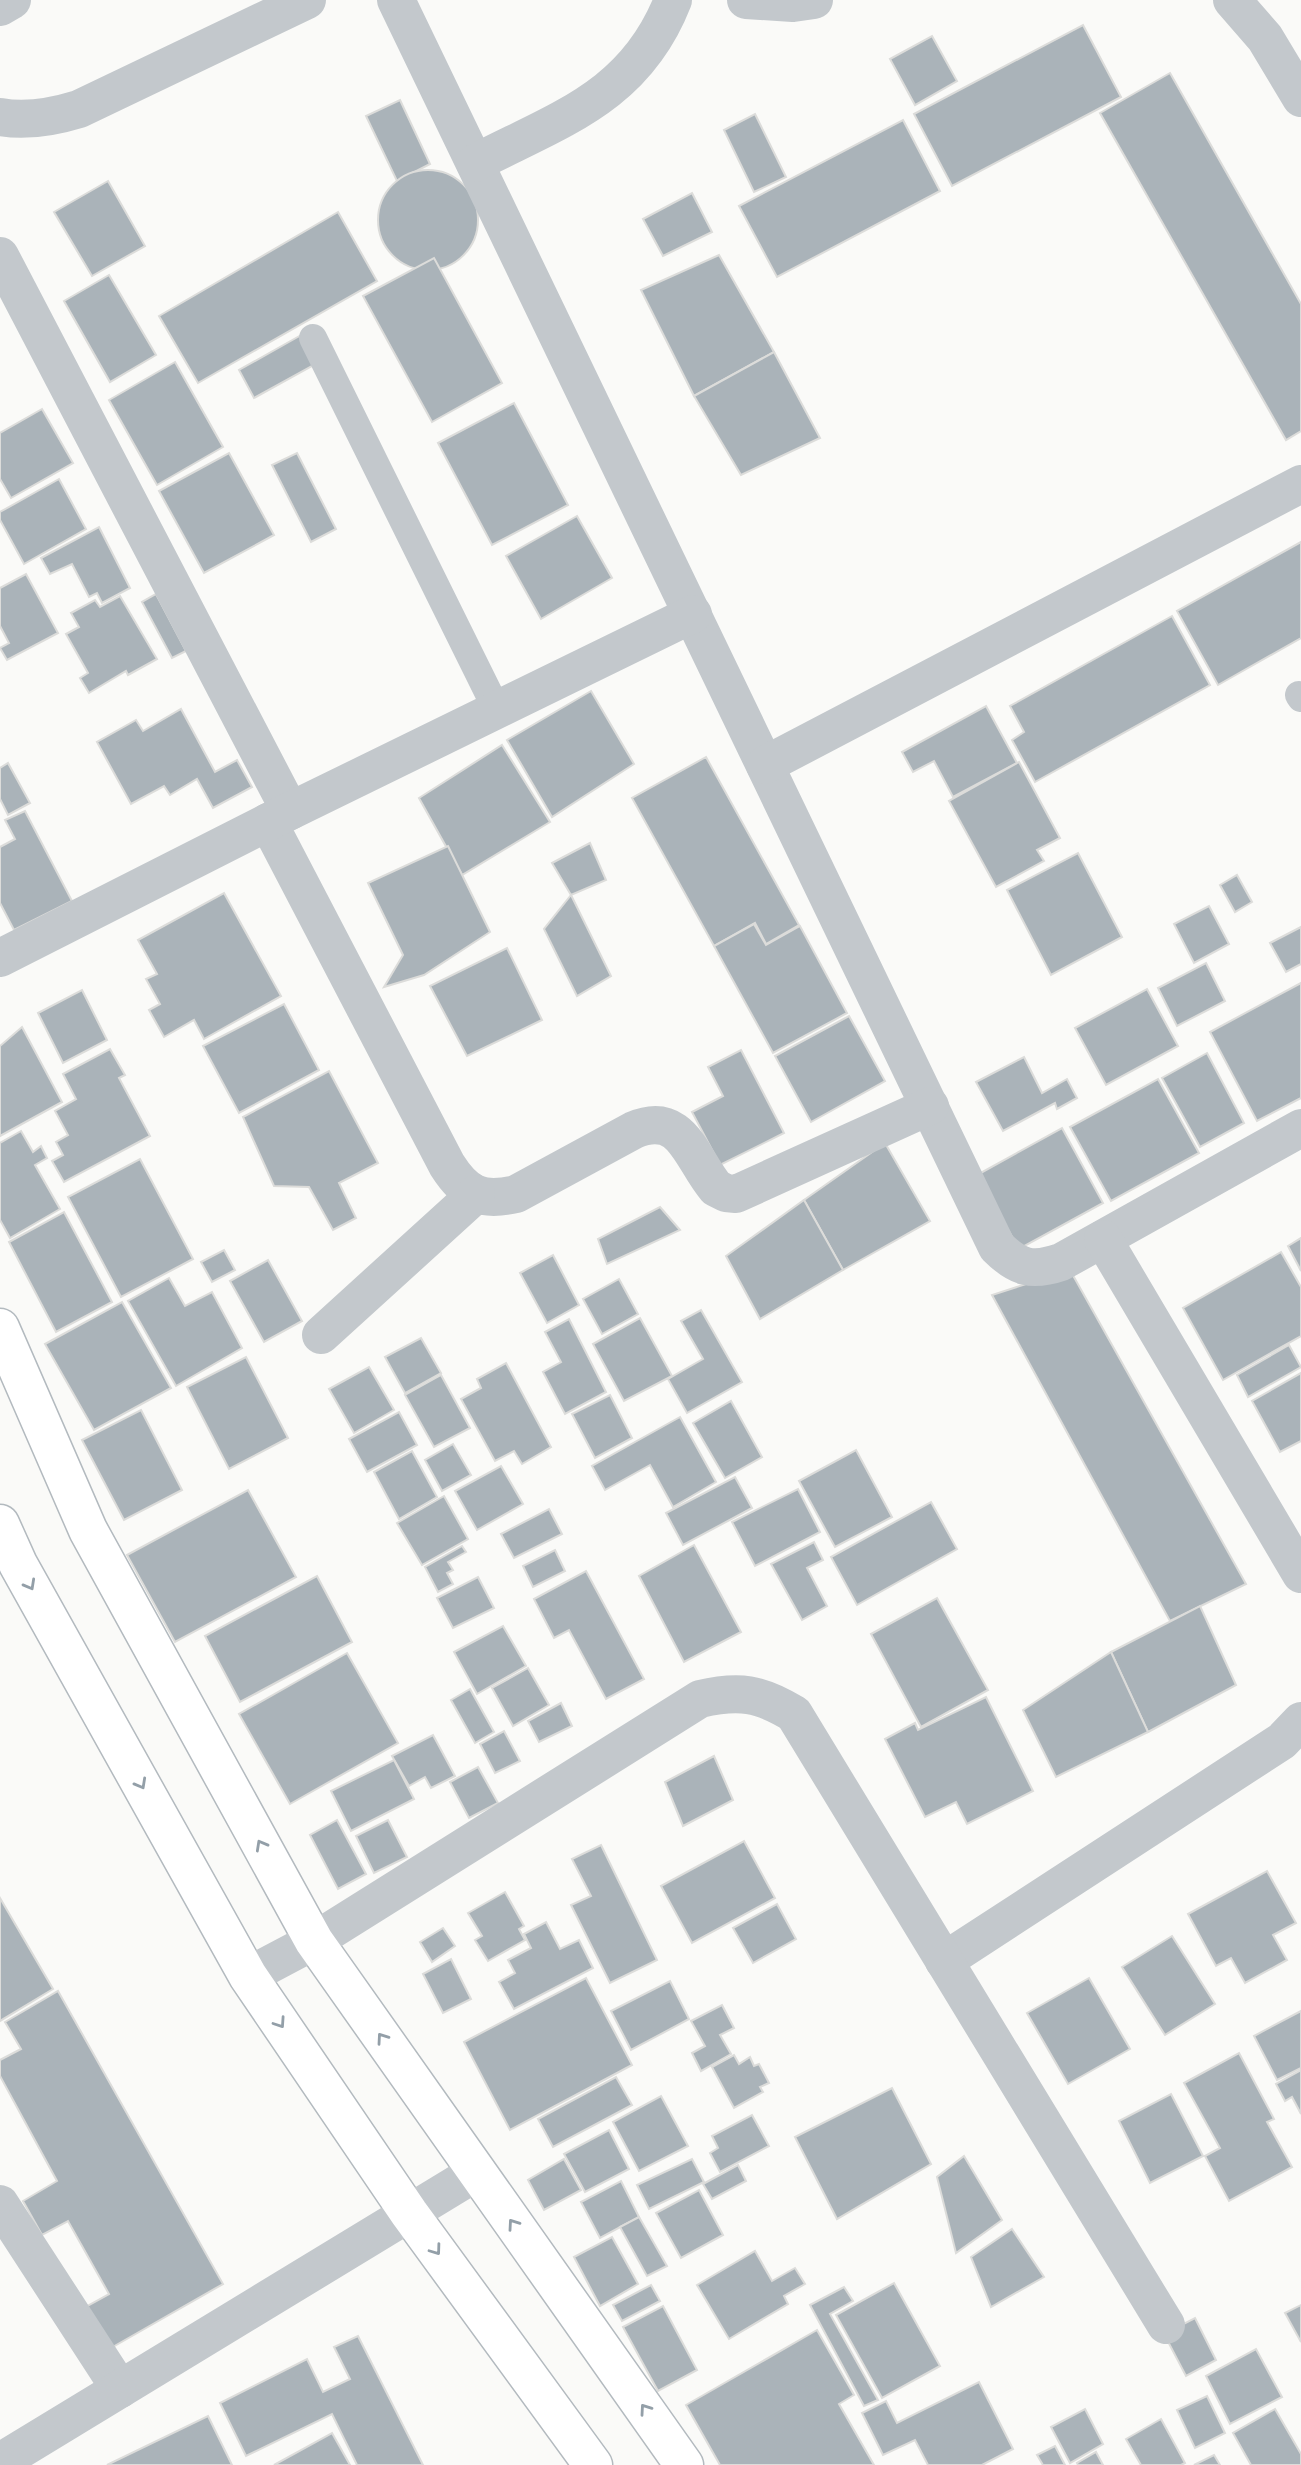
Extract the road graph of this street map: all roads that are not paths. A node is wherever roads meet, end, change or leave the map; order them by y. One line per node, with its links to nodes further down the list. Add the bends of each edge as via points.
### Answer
1 (12, 0): 8 (street)
2 (307, 0): 10 (street, via 79,108 29,119)
3 (396, 0): 11 (street)
4 (673, 0): 11 (street, via 662,27 637,64 593,103)
5 (746, 0): 6 (street)
6 (814, 0)
7 (1232, 0): 9 (street, via 1265,38)
8 (0, 7)
9 (1301, 98)
10 (0, 117)
11 (475, 163): 15 (street)
12 (0, 256): 18 (street)
13 (313, 338): 16 (lane)
14 (1301, 484): 17 (street)
15 (693, 614): 16 (street); 17 (street)
16 (497, 710): 18 (street)
17 (765, 765): 20 (street)
18 (279, 817): 19 (street); 22 (street, via 447,1165 458,1183)
19 (0, 958)
20 (930, 1106): 22 (street, via 736,1194 716,1188 681,1135 658,1124 634,1130 516,1194 496,1199); 23 (street, via 997,1247 1010,1260 1044,1268)
21 (1301, 1128): 23 (street)
22 (476, 1195): 25 (street)
23 (1103, 1239): 27 (street)
24 (0, 1328): 29 (street, one-way to 24, via 88,1530)
25 (321, 1335)
26 (0, 1524): 31 (street, one-way to 31)
27 (1301, 1574)
28 (1301, 1721): 30 (street, via 1282,1741)
29 (314, 1941): 30 (street, via 678,1710 700,1699 747,1694 772,1700 794,1714); 31 (street); 32 (street, one-way to 29)
30 (944, 1961): 35 (street)
31 (248, 1976): 34 (street, one-way to 34)
32 (477, 2172): 34 (street); 39 (street, one-way to 32)
33 (0, 2204): 36 (street)
34 (409, 2213): 36 (street); 38 (street, one-way to 38)
35 (1166, 2325)
36 (120, 2389): 37 (street)
37 (8, 2461)
38 (593, 2465)
39 (684, 2465)

